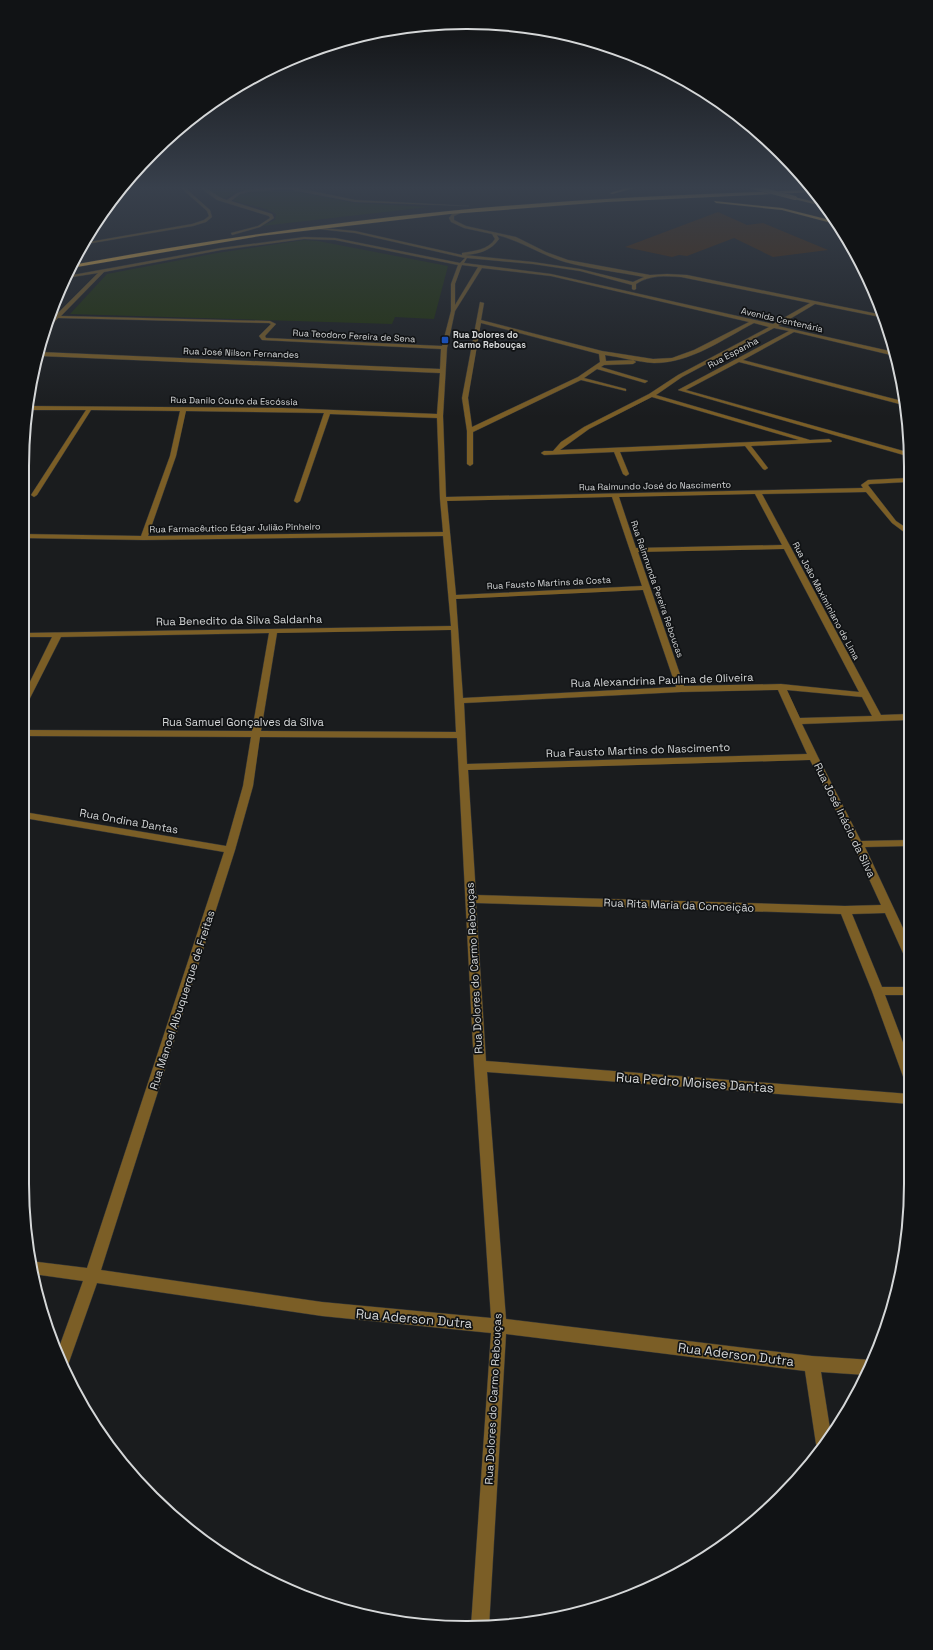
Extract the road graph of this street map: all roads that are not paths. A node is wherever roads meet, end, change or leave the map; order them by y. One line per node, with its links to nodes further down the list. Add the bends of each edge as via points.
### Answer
1 (95, 263): 7 (highway)
2 (142, 263): 10 (street, Avenida Centenária)
3 (456, 263): 6 (street, Avenida Centenária)
4 (533, 263): 11 (street)
5 (579, 263): 9 (street)
6 (461, 264): 8 (street, Avenida Centenária); 18 (street, Rua Dolores do Carmo Rebouças, via 455,273 451,296)
7 (78, 266)
8 (481, 266): 15 (street, Avenida Centenária, via 551,275); 18 (street, Rua Dolores do Carmo Rebouças)
9 (592, 266): 11 (street); 13 (street)
10 (102, 270): 12 (street, Avenida Centenária); 20 (street)
11 (580, 270): 14 (street)
12 (73, 276)
13 (654, 276): 14 (street, via 641,279); 16 (street, via 696,277)
14 (634, 284): 15 (street, via 635,290)
15 (642, 295): 23 (street, Avenida Centenária)
16 (815, 302): 19 (street); 24 (street)
17 (482, 303): 22 (street)
18 (453, 311): 27 (street, Rua Dolores do Carmo Rebouças)
19 (877, 316)
20 (58, 317): 21 (street); 27 (street, Rua Teodoro Fereira de Sena, via 272,322 274,324 262,336 264,339)
21 (54, 321)
22 (478, 321): 29 (street); 47 (street, via 465,398)
23 (753, 322): 24 (street, Avenida Centenária); 26 (street)
24 (774, 326): 25 (street, Avenida Centenária); 28 (street)
25 (793, 331): 30 (street, Avenida Centenária); 32 (street, Rua Espanha)
26 (704, 347): 28 (street); 33 (street, via 689,355)
27 (444, 348): 36 (street, Rua Dolores do Carmo Rebouças)
28 (726, 352): 40 (street, via 680,376)
29 (602, 353): 33 (street); 34 (street)
30 (889, 353)
31 (44, 354): 36 (street, Rua José Nilson Fernandes)
32 (738, 360): 41 (street); 54 (street, Rua Espanha, via 681,390)
33 (659, 361): 34 (street)
34 (604, 363): 35 (street)
35 (598, 368): 37 (street); 38 (street)
36 (441, 371): 46 (street, Rua Dolores do Carmo Rebouças)
37 (580, 378): 39 (street); 47 (street)
38 (645, 382)
39 (624, 390)
40 (651, 395): 49 (street); 52 (street, via 579,433 562,444)
41 (899, 402)
42 (33, 408): 43 (street, Rua Danilo Couto da Escóssia)
43 (90, 408): 44 (street, Rua Danilo Couto da Escóssia); 61 (street)
44 (183, 409): 45 (street, Rua Danilo Couto da Escóssia); 68 (street, via 173,456)
45 (328, 411): 46 (street, Rua Danilo Couto da Escóssia); 64 (street)
46 (440, 416): 63 (street, Rua Dolores do Carmo Rebouças)
47 (470, 432): 55 (street)
48 (830, 440): 49 (street)
49 (808, 441): 50 (street)
50 (747, 444): 51 (street); 56 (street)
51 (616, 449): 52 (street); 57 (street)
52 (556, 452): 53 (street)
53 (544, 453)
54 (904, 453)
55 (470, 464)
56 (765, 468)
57 (626, 474)
58 (904, 480): 59 (street, via 868,482 864,485)
59 (867, 490): 60 (street, Rua Raimundo José do Nascimento); 65 (street)
60 (758, 493): 62 (street, Rua Raimundo José do Nascimento); 69 (street, Rua João Maximiniano de Lima)
61 (34, 495)
62 (615, 496): 63 (street, Rua Raimundo José do Nascimento); 70 (street, Rua Raimnunda Pereira Reboucas)
63 (443, 499): 66 (street, Rua Dolores do Carmo Rebouças)
64 (297, 501)
65 (904, 530)
66 (447, 534): 68 (street, Rua Farmacêutico Edgar Julião Pinheiro); 72 (street, Rua Dolores do Carmo Rebouças)
67 (29, 536): 68 (street, Rua Farmacêutico Edgar Julião Pinheiro)
68 (144, 538)
69 (786, 547): 70 (street); 80 (street, Rua João Maximiniano de Lima)
70 (633, 550): 71 (street, Rua Raimnunda Pereira Reboucas)
71 (646, 588): 72 (street, Rua Fausto Martins da Costa); 78 (street, Rua Raimnunda Pereira Reboucas)
72 (453, 597): 73 (street, Rua Dolores do Carmo Rebouças)
73 (455, 628): 74 (street, Rua Benedito da Silva Saldanha); 81 (street, Rua Dolores do Carmo Rebouças)
74 (273, 631): 75 (street, Rua Benedito da Silva Saldanha); 86 (street, Rua Manoel Albuquerque de Freitas)
75 (58, 634): 76 (street, Rua Benedito da Silva Saldanha); 79 (street)
76 (29, 635)
77 (781, 687): 78 (street, Rua Alexandrina Paulina de Oliveira); 80 (street, Rua Alexandrina Paulina de Oliveira); 84 (street, Rua José Inácio da Silva)
78 (681, 689): 81 (street, Rua Alexandrina Paulina de Oliveira)
79 (29, 692)
80 (864, 695): 82 (street, Rua João Maximiniano de Lima)
81 (459, 701): 87 (street, Rua Dolores do Carmo Rebouças)
82 (877, 717): 83 (street); 84 (street)
83 (904, 717)
84 (798, 721): 88 (street, Rua José Inácio da Silva)
85 (29, 733): 86 (street, Rua Samuel Gonçalves da Silva)
86 (256, 734): 87 (street, Rua Samuel Gonçalves da Silva); 93 (street, Rua Manoel Albuquerque de Freitas, via 248,786)
87 (461, 735): 89 (street, Rua Dolores do Carmo Rebouças)
88 (813, 757): 89 (street, Rua Fausto Martins do Nascimento); 92 (street, Rua José Inácio da Silva)
89 (463, 767): 94 (street, Rua Dolores do Carmo Rebouças)
90 (29, 816): 93 (street, Rua Ondina Dantas)
91 (904, 843): 92 (street)
92 (858, 844): 96 (street, Rua José Inácio da Silva)
93 (230, 850): 104 (street, Rua Manoel Albuquerque de Freitas)
94 (470, 899): 95 (street, Rua Rita Maria da Conceição); 101 (street, Rua Dolores do Carmo Rebouças)
95 (845, 910): 96 (street, Rua Rita Maria da Conceição); 98 (street)
96 (888, 910): 97 (street, Rua José Inácio da Silva)
97 (904, 943)
98 (878, 991): 99 (street); 100 (street)
99 (904, 991)
100 (904, 1062)
101 (480, 1066): 102 (street, Rua Pedro Moises Dantas); 105 (street, Rua Dolores do Carmo Rebouças)
102 (904, 1099)
103 (37, 1269): 104 (street, Rua Aderson Dutra)
104 (92, 1276): 105 (street, Rua Aderson Dutra, via 322,1309); 106 (street, Rua Manoel Albuquerque de Freitas)
105 (499, 1326): 107 (street, Rua Aderson Dutra); 110 (street, Rua Dolores do Carmo Rebouças)
106 (63, 1354)
107 (812, 1364): 108 (street, Rua Aderson Dutra); 109 (street)
108 (864, 1367)
109 (823, 1437)
110 (480, 1621)

